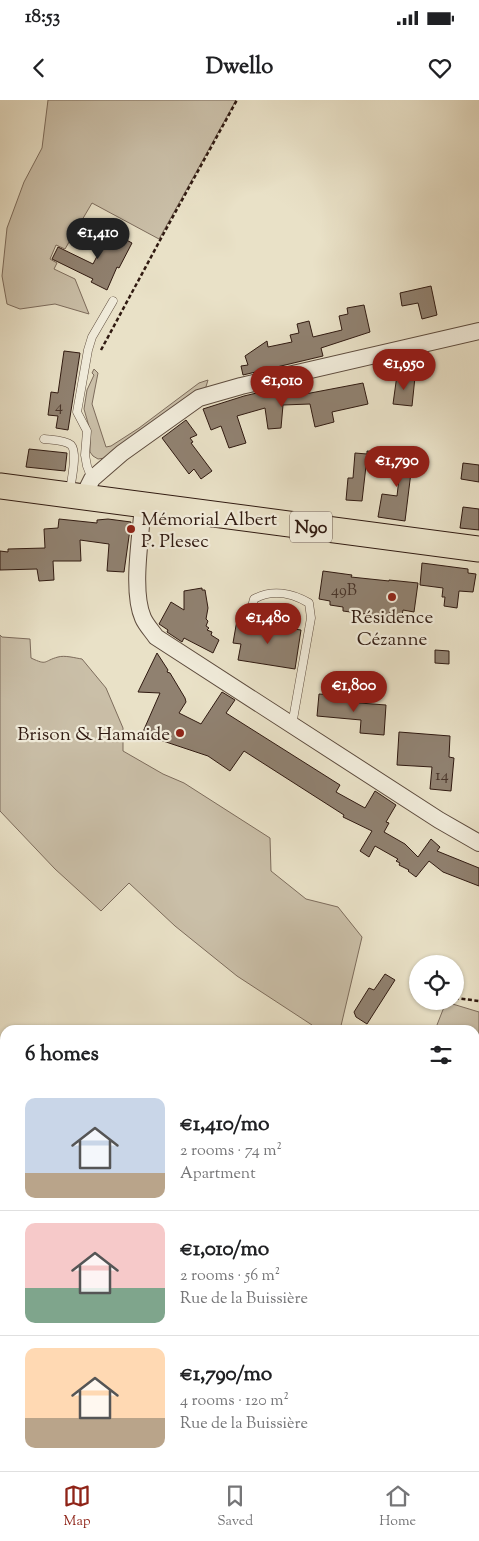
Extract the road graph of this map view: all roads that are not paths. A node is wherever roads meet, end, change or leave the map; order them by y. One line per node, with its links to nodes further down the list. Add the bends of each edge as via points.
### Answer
1 (113, 301): 5 (lane, via 92,337 77,412 87,431 87,466)
2 (479, 331): 5 (street, via 199,398 122,453)
3 (44, 439): 5 (lane, via 71,445)
4 (0, 486): 5 (main road, N90)
5 (81, 490): 6 (main road, N90)
6 (143, 505): 7 (main road, N90); 9 (street, via 137,589 143,619 156,637)
7 (479, 549)
8 (248, 621): 9 (lane, via 254,599 262,594 283,593 298,596 309,603 311,618)
9 (292, 725): 10 (street)
10 (479, 843)

